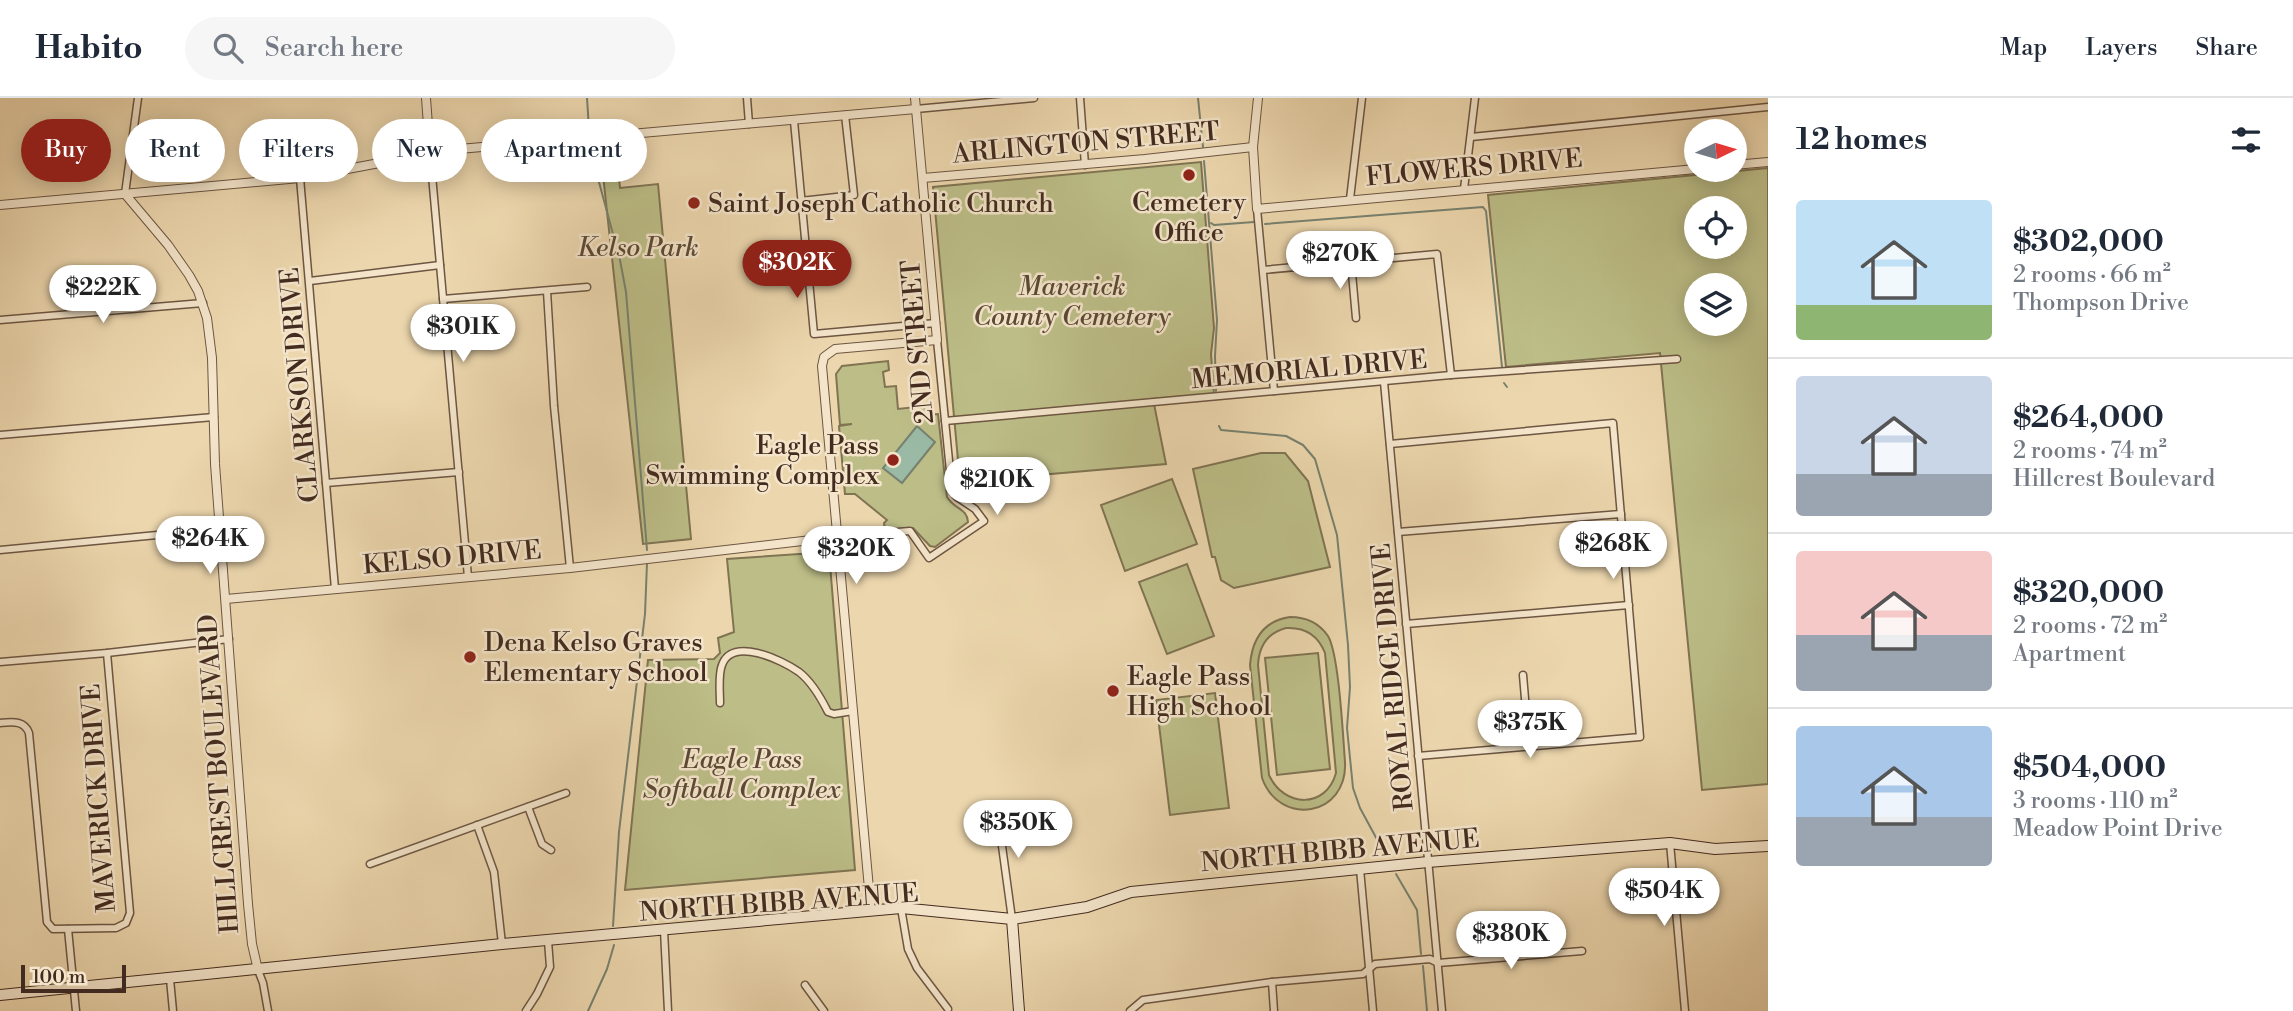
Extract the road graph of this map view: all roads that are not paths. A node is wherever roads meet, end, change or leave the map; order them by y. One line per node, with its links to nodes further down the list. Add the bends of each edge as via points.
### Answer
1 (138, 98): 28 (street)
2 (426, 98): 13 (street)
3 (747, 98): 15 (street)
4 (915, 98): 11 (street, 2ND STREET)
5 (1034, 98): 11 (street)
6 (1080, 98): 20 (street)
7 (1258, 98): 17 (street)
8 (1362, 98): 29 (street)
9 (1475, 98): 16 (street)
10 (1768, 107): 16 (street)
11 (916, 109): 12 (street); 23 (street, 2ND STREET)
12 (845, 115): 14 (street); 30 (street, via 854,195)
13 (428, 119)
14 (794, 121): 15 (street); 30 (street)
15 (749, 124): 18 (street)
16 (1471, 137): 27 (street)
17 (1253, 147): 20 (street, ARLINGTON STREET); 32 (street)
18 (467, 148)
19 (1768, 162): 21 (street)
20 (1085, 164): 23 (street, ARLINGTON STREET)
21 (1747, 164)
22 (1684, 170): 27 (street, FLOWERS DRIVE)
23 (923, 178): 43 (street, 2ND STREET)
24 (256, 182): 28 (street)
25 (300, 182): 36 (street, CLARKSON DRIVE)
26 (433, 182): 34 (street)
27 (1464, 189): 29 (street, FLOWERS DRIVE)
28 (124, 194): 31 (street); 40 (street, HILLCREST BOULEVARD, via 168,245)
29 (1350, 199): 32 (street, FLOWERS DRIVE)
30 (802, 201): 43 (street, via 814,334)
31 (0, 205)
32 (1257, 209): 35 (street)
33 (1351, 262): 35 (street); 41 (street); 46 (street, via 1437,254)
34 (440, 265): 36 (street); 39 (street)
35 (1263, 270): 48 (street)
36 (310, 281): 54 (street, CLARKSON DRIVE)
37 (587, 287): 38 (street)
38 (547, 291): 39 (street); 60 (street)
39 (443, 299): 53 (street)
40 (203, 303): 42 (street); 49 (street, HILLCREST BOULEVARD, via 212,358)
41 (1356, 318)
42 (0, 320)
43 (936, 323): 44 (street, 2ND STREET)
44 (937, 340): 50 (street, 2ND STREET); 58 (street, via 835,349 824,357)
45 (1677, 359): 46 (street, MEMORIAL DRIVE)
46 (1451, 376): 47 (street, MEMORIAL DRIVE)
47 (1384, 382): 48 (street, MEMORIAL DRIVE); 52 (street, ROYAL RIDGE DRIVE)
48 (1274, 391): 50 (street, MEMORIAL DRIVE)
49 (214, 417): 51 (street); 56 (street, HILLCREST BOULEVARD)
50 (944, 421): 58 (street, 2ND STREET, via 952,491 984,521 929,558 910,531)
51 (0, 435)
52 (1390, 444): 55 (street, via 1613,423); 57 (street, ROYAL RIDGE DRIVE)
53 (459, 472): 54 (street); 61 (street)
54 (326, 484): 62 (street, CLARKSON DRIVE)
55 (1621, 514): 57 (street); 64 (street)
56 (220, 529): 59 (street); 63 (street, HILLCREST BOULEVARD)
57 (1398, 531): 65 (street, ROYAL RIDGE DRIVE)
58 (837, 537): 60 (street, KELSO DRIVE); 71 (street)
59 (0, 550)
60 (570, 568): 61 (street, KELSO DRIVE)
61 (468, 577): 62 (street, KELSO DRIVE)
62 (335, 589): 63 (street, KELSO DRIVE)
63 (226, 598): 66 (street, HILLCREST BOULEVARD)
64 (1629, 605): 65 (street); 73 (street, via 1640,737)
65 (1406, 624): 74 (street, ROYAL RIDGE DRIVE)
66 (229, 639): 67 (street); 95 (street, HILLCREST BOULEVARD, via 248,904)
67 (107, 653): 68 (street); 88 (street, MAVERICK DRIVE, via 130,913 126,923 116,928)
68 (0, 662)
69 (1523, 675): 73 (street)
70 (720, 703): 71 (street, via 721,666 734,651 749,650 798,671 817,691 828,712)
71 (853, 711): 86 (street)
72 (0, 723): 88 (street, via 22,723 29,733 47,922 53,929)
73 (1529, 746): 74 (street)
74 (1418, 756): 83 (street, ROYAL RIDGE DRIVE)
75 (566, 793): 76 (street)
76 (528, 807): 78 (street); 81 (street, via 542,844)
77 (1041, 808): 87 (street, via 1004,836)
78 (477, 825): 82 (street); 91 (street, via 494,872)
79 (1670, 843): 80 (main road, NORTH BIBB AVENUE, via 1715,849); 83 (main road, NORTH BIBB AVENUE); 113 (street)
80 (1768, 846)
81 (551, 850)
82 (370, 863)
83 (1428, 863): 84 (main road, NORTH BIBB AVENUE); 93 (street, ROYAL RIDGE DRIVE)
84 (1360, 869): 87 (main road, NORTH BIBB AVENUE, via 1131,892 1087,907); 94 (street)
85 (901, 908): 86 (main road, NORTH BIBB AVENUE); 87 (main road, NORTH BIBB AVENUE); 101 (street, via 908,949)
86 (871, 911): 89 (main road, NORTH BIBB AVENUE)
87 (1012, 919): 108 (main road)
88 (68, 929): 99 (street)
89 (664, 930): 90 (main road, NORTH BIBB AVENUE); 106 (street)
90 (548, 941): 91 (main road, NORTH BIBB AVENUE); 105 (street, via 550,967)
91 (502, 944): 95 (main road, NORTH BIBB AVENUE)
92 (1582, 951): 93 (street)
93 (1438, 963): 94 (street, via 1430,959 1375,964); 112 (street, ROYAL RIDGE DRIVE)
94 (1369, 969): 97 (street, via 1363,974); 111 (street)
95 (258, 970): 96 (main road, NORTH BIBB AVENUE); 104 (street, HILLCREST BOULEVARD)
96 (170, 979): 99 (main road, NORTH BIBB AVENUE); 103 (street)
97 (1272, 982): 109 (street, via 1143,1000); 110 (street)
98 (805, 985): 107 (street)
99 (73, 988): 100 (main road, NORTH BIBB AVENUE); 102 (street)
100 (0, 995)
101 (948, 1009)
102 (76, 1011)
103 (173, 1011)
104 (268, 1011)
105 (526, 1011)
106 (668, 1011)
107 (824, 1011)
108 (1019, 1011)
109 (1130, 1011)
110 (1274, 1011)
111 (1373, 1011)
112 (1442, 1011)
113 (1685, 1011)

